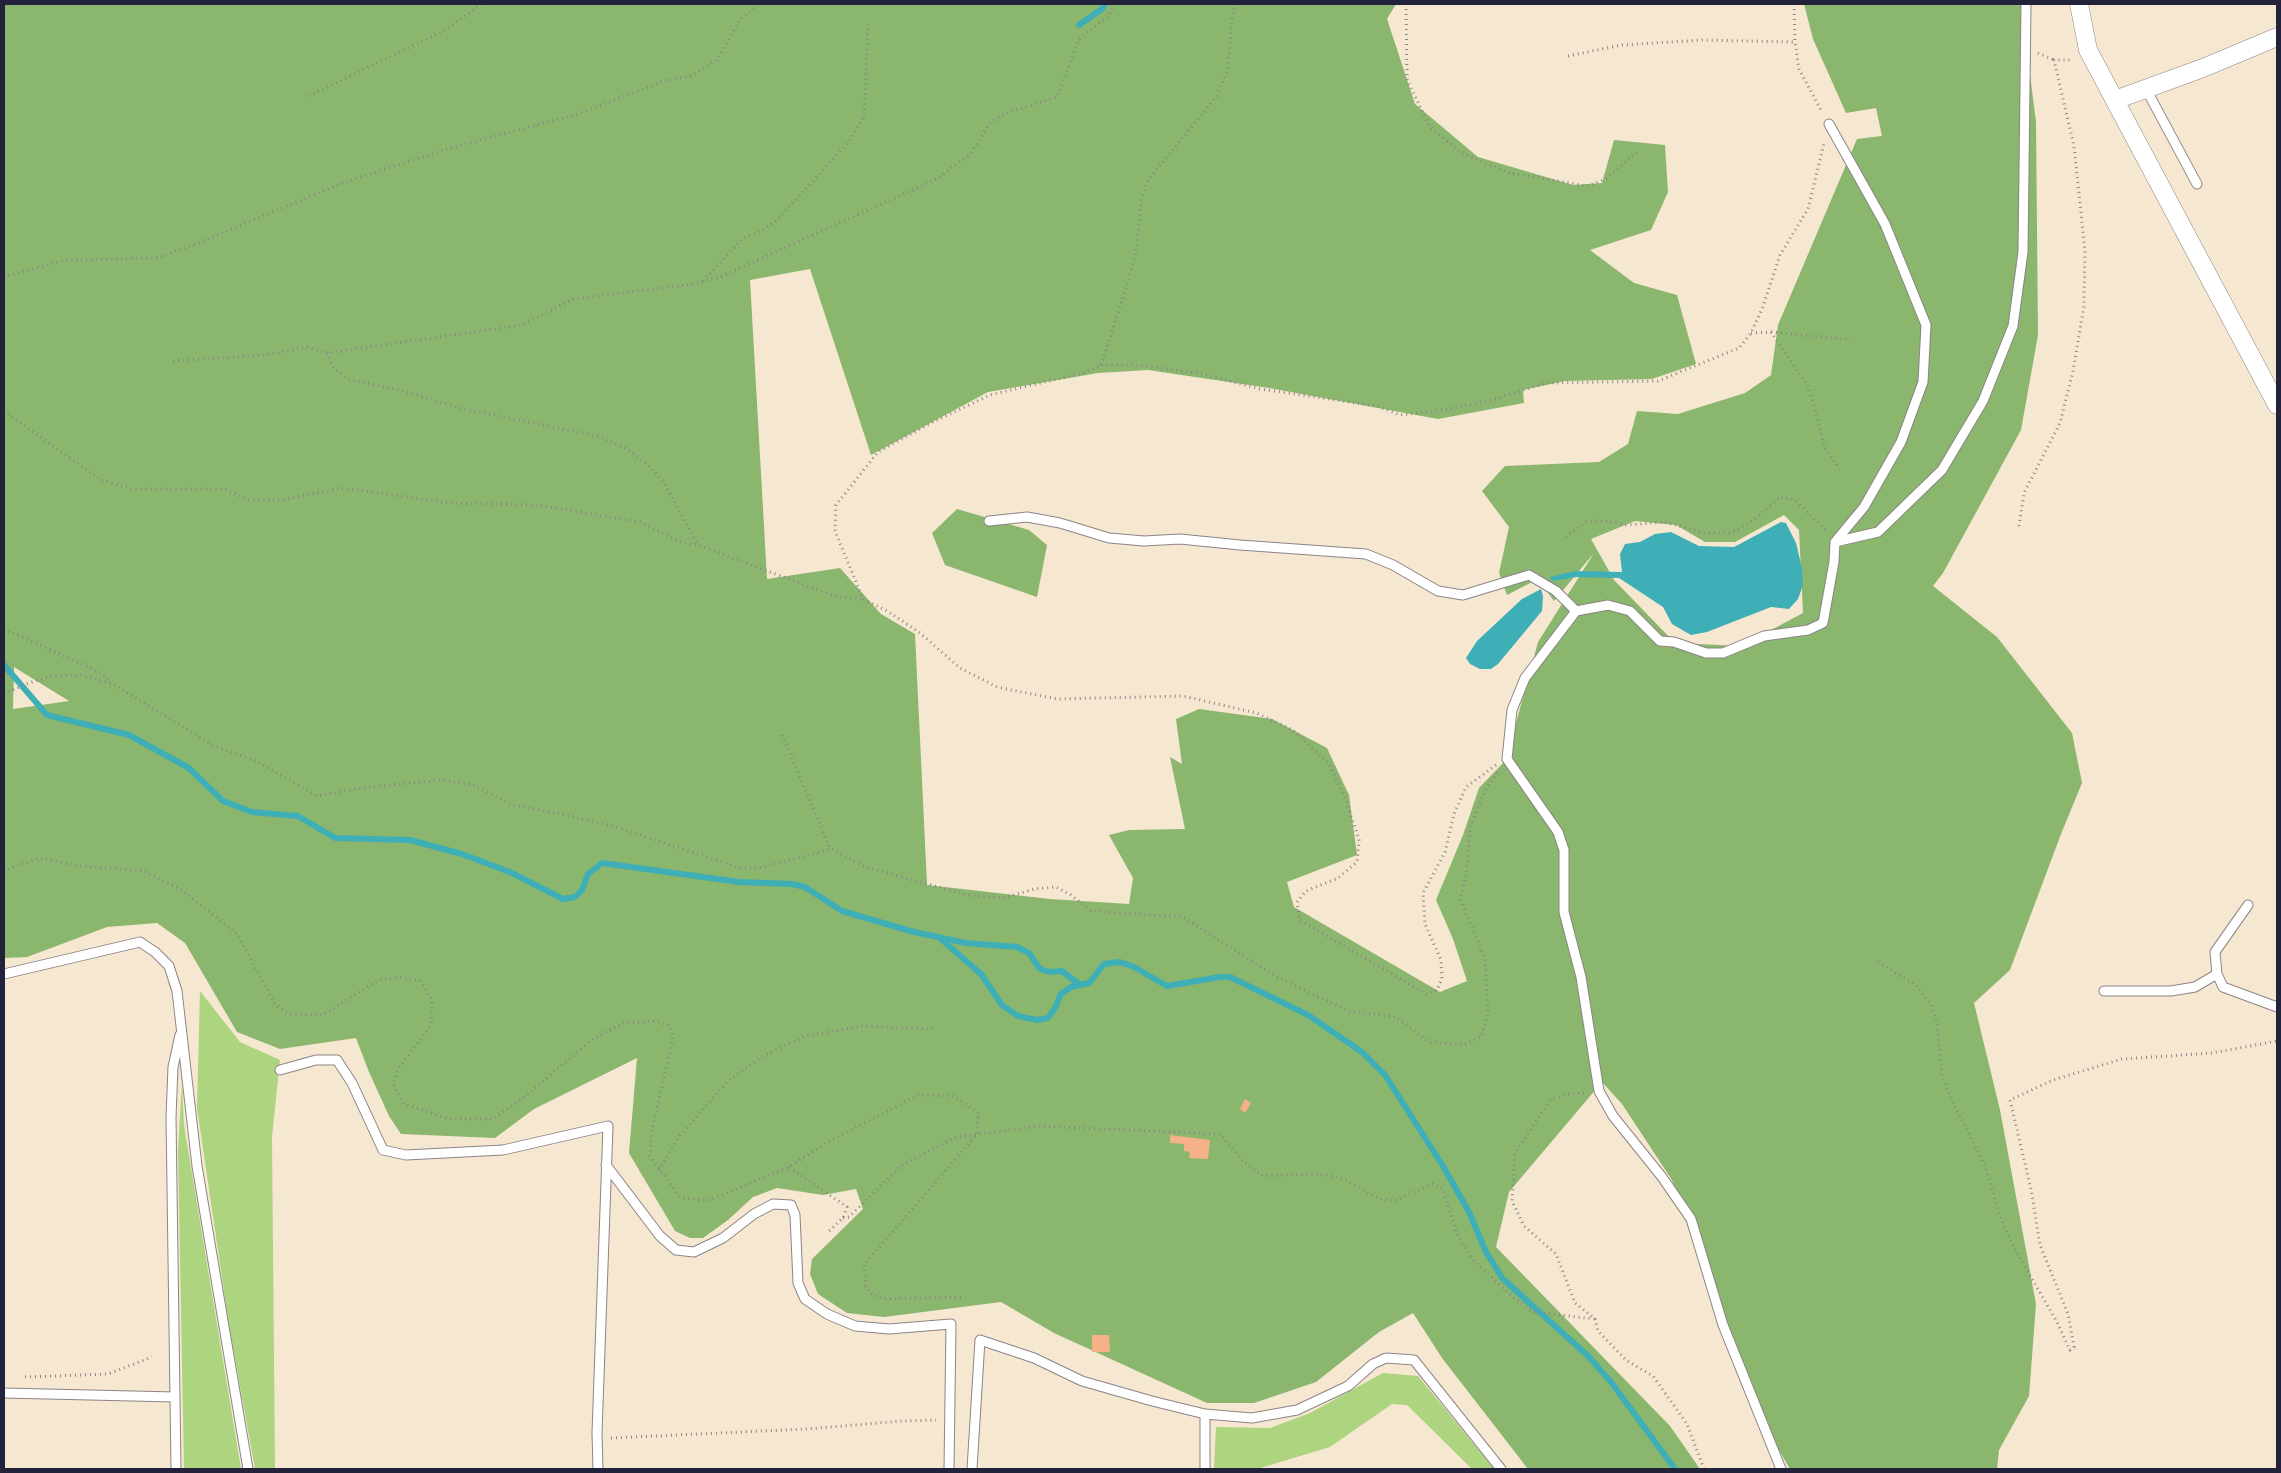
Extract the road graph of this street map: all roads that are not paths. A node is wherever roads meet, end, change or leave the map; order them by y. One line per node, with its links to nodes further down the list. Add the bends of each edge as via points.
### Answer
1 (2026, 4): 10 (lane, via 2023,252 2013,326 1983,401 1942,470 1878,532)
2 (2079, 4): 5 (street, via 2088,50)
3 (2277, 38): 4 (street)
4 (2146, 89): 5 (street); 7 (lane)
5 (2115, 100): 8 (street)
6 (1829, 124): 10 (lane, via 1885,224 1926,325 1923,382 1901,442 1864,507)
7 (2197, 184)
8 (2277, 405)
9 (989, 521): 11 (lane, via 1026,516 1108,538 1180,539 1366,554 1394,565 1438,591 1463,595 1529,575 1556,592)
10 (1835, 542): 11 (lane, via 1823,623 1808,630 1764,636 1723,653 1706,653 1674,642 1660,641 1630,611 1608,605)
11 (1576, 611): 30 (lane, via 1525,678 1512,710 1507,759 1558,832 1564,850 1564,912 1581,977 1599,1092 1613,1116 1691,1219 1723,1324)
12 (2248, 905): 14 (lane, via 2215,952)
13 (4, 974): 17 (lane, via 140,942 169,966)
14 (2217, 974): 15 (lane, via 2195,987 2171,991); 16 (lane, via 2223,987)
15 (2104, 991)
16 (2277, 1007)
17 (182, 1027): 21 (lane, via 173,1067 171,1117); 24 (lane, via 198,1166)
18 (280, 1070): 19 (lane, via 316,1060 337,1060 384,1150 406,1155 503,1150 608,1126)
19 (606, 1165): 25 (lane); 26 (lane, via 660,1236 676,1250 694,1252 723,1238 773,1204 791,1205 796,1215 798,1283 805,1299 827,1314 855,1326 889,1329 951,1324)
20 (4, 1393): 21 (lane)
21 (175, 1397): 23 (lane)
22 (1205, 1414): 27 (lane, via 1082,1381 1034,1358 980,1340); 28 (lane); 29 (lane, via 1252,1418 1297,1410 1348,1386 1373,1364 1386,1358 1414,1360)
23 (176, 1469)
24 (248, 1469)
25 (598, 1469)
26 (949, 1469)
27 (972, 1469)
28 (1205, 1469)
29 (1501, 1469)
30 (1781, 1469)

